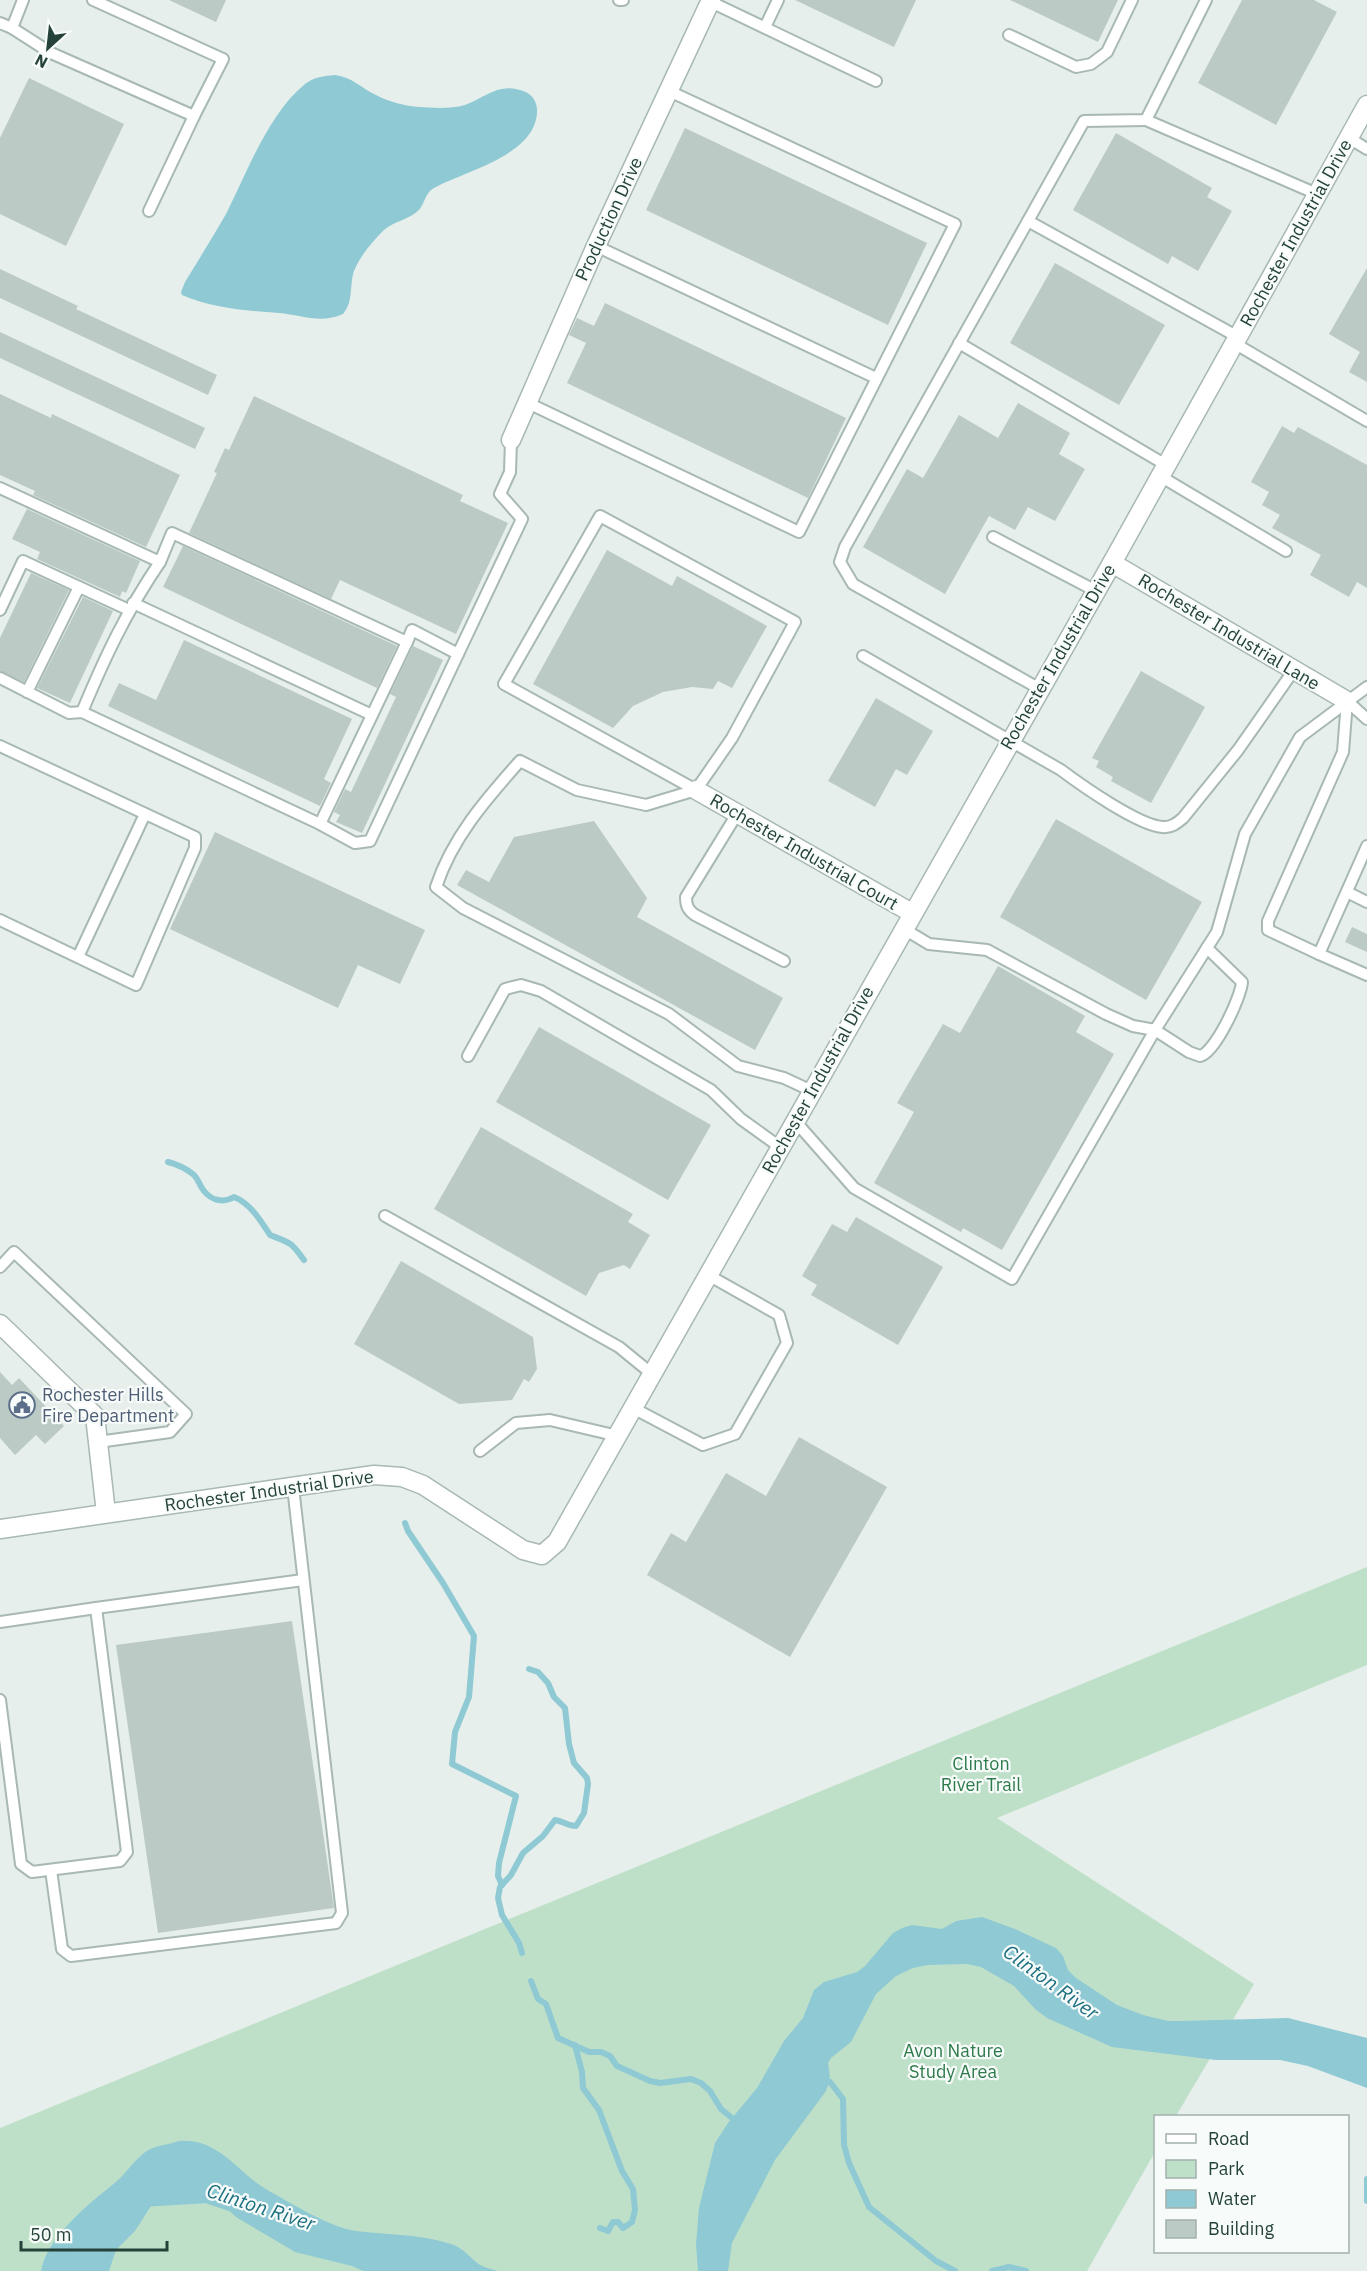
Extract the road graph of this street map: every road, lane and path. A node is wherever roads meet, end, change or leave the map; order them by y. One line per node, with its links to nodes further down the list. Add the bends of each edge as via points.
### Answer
1 (23, 0): 9 (lane)
2 (93, 0): 14 (lane, via 223,59)
3 (778, 0): 8 (lane)
4 (1132, 0): 10 (lane, via 1107,52 1091,64 1076,67)
5 (1206, 0): 15 (lane)
6 (711, 1): 8 (lane); 12 (street, Production Drive)
7 (0, 23): 9 (lane)
8 (765, 27): 11 (lane)
9 (12, 28): 14 (lane, via 51,53)
10 (1009, 35)
11 (876, 81)
12 (669, 91): 21 (street, Production Drive); 24 (lane, via 955,224)
13 (1367, 105): 16 (street, Rochester Industrial Drive)
14 (194, 116): 19 (lane)
15 (1146, 120): 18 (lane); 20 (lane, via 1084,121)
16 (1349, 138): 17 (lane); 18 (street, Rochester Industrial Drive)
17 (1367, 149)
18 (1317, 194): 22 (street, Rochester Industrial Drive)
19 (149, 211)
20 (1028, 221): 22 (lane); 23 (lane)
21 (596, 246): 24 (lane); 25 (street, Production Drive)
22 (1236, 340): 26 (lane); 28 (street, Rochester Industrial Drive)
23 (959, 343): 28 (lane); 44 (lane, via 840,562 853,584)
24 (876, 378): 25 (lane, via 799,532)
25 (528, 403): 27 (street, Production Drive)
26 (1367, 421)
27 (511, 440): 39 (lane, via 510,472 500,494 522,519)
28 (1163, 470): 31 (lane); 33 (street, Rochester Industrial Drive)
29 (0, 488): 32 (lane)
30 (993, 537): 35 (lane)
31 (1286, 551)
32 (160, 562): 36 (lane); 38 (lane, via 172,533)
33 (1112, 563): 35 (street, Rochester Industrial Drive); 41 (street, Rochester Industrial Lane)
34 (79, 587): 36 (lane); 37 (lane, via 23,561); 45 (lane)
35 (1096, 591): 44 (street, Rochester Industrial Drive)
36 (131, 606): 47 (lane); 48 (lane)
37 (0, 610)
38 (407, 642): 39 (lane, via 412,630); 48 (lane)
39 (458, 654): 55 (lane, via 370,841 355,843)
40 (863, 656): 50 (lane)
41 (1294, 670): 46 (street, Rochester Industrial Lane); 50 (lane, via 1238,750 1174,826 1147,822)
42 (0, 678): 45 (lane)
43 (1367, 687): 46 (lane)
44 (1040, 689): 50 (street, Rochester Industrial Drive)
45 (27, 692): 47 (lane, via 69,713)
46 (1347, 701): 49 (lane); 61 (lane, via 1300,737 1294,747 1245,834 1217,932); 62 (lane, via 1343,752 1268,921 1268,930)
47 (82, 712): 55 (lane)
48 (372, 715): 55 (lane)
49 (1367, 719)
50 (1010, 741): 60 (street, Rochester Industrial Drive)
51 (0, 746): 53 (lane)
52 (696, 790): 52 (lane, via 732,738 795,622 600,516 504,684); 54 (street, Rochester Industrial Court); 68 (lane, via 646,806 577,790 520,761 484,801 444,862 436,887 463,908 669,1014 738,1066 784,1078)
53 (145, 814): 63 (lane); 63 (lane, via 195,837 195,848 136,985)
54 (737, 814): 60 (street, Rochester Industrial Court); 64 (lane, via 686,897 688,910)
55 (320, 824)
56 (1367, 846): 57 (lane)
57 (1347, 892): 58 (lane); 62 (lane)
58 (1367, 902)
59 (0, 920): 63 (lane)
60 (908, 921): 66 (lane, via 929,944 987,950 1106,1014 1133,1026); 68 (street, Rochester Industrial Drive)
61 (1207, 948): 66 (lane); 66 (lane, via 1242,982 1237,1003 1210,1052 1200,1056 1189,1052)
62 (1319, 954): 65 (lane)
63 (78, 957)
64 (784, 961)
65 (1367, 975)
66 (1155, 1030): 69 (lane, via 1012,1279 854,1188)
67 (468, 1056): 70 (lane, via 505,989 521,985 541,991 711,1090 741,1119)
68 (812, 1091): 69 (street, Rochester Industrial Drive)
69 (795, 1121): 70 (street, Rochester Industrial Drive)
70 (780, 1147): 73 (street, Rochester Industrial Drive)
71 (385, 1216): 75 (lane, via 619,1347)
72 (0, 1267): 78 (lane, via 14,1252 186,1414 170,1432)
73 (708, 1275): 75 (street, Rochester Industrial Drive); 76 (lane, via 779,1315 787,1343 735,1434 703,1445)
74 (0, 1324): 78 (street, via 95,1416)
75 (652, 1374): 76 (street, Rochester Industrial Drive)
76 (633, 1408): 77 (street, Rochester Industrial Drive)
77 (618, 1436): 79 (lane, via 550,1420 516,1423); 80 (street, Rochester Industrial Drive, via 557,1542 542,1555 523,1550 423,1485 402,1477 374,1475)
78 (98, 1442): 81 (street)
79 (480, 1451)
80 (293, 1487): 81 (street, Rochester Industrial Drive); 83 (lane)
81 (106, 1513): 82 (street, Rochester Industrial Drive)
82 (0, 1529)
83 (303, 1580): 84 (lane); 87 (lane, via 342,1913 336,1923 71,1956 62,1949)
84 (96, 1608): 85 (lane); 87 (lane, via 127,1852 120,1861)
85 (0, 1622)
86 (0, 1700): 87 (lane, via 21,1864 32,1872)
87 (51, 1870)

